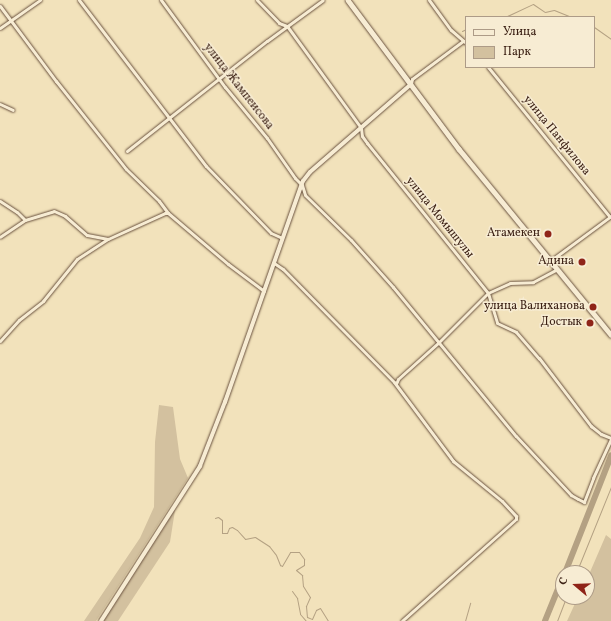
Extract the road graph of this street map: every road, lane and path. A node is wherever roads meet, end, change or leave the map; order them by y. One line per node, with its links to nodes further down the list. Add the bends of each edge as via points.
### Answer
1 (40, 0): 9 (street)
2 (79, 0): 18 (street)
3 (161, 0): 14 (street, улица Жампеисова)
4 (258, 0): 10 (street, улица Момышулы, via 279,23)
5 (323, 0): 10 (street)
6 (348, 0): 15 (main road)
7 (429, 0): 12 (street, via 451,30)
8 (0, 6): 9 (street)
9 (11, 20): 11 (street); 23 (street, via 126,169)
10 (287, 26): 14 (street); 19 (street, улица Момышулы)
11 (0, 28)
12 (465, 42): 15 (street, via 412,79)
13 (489, 68): 24 (street, улица Панфилова)
14 (219, 78): 18 (street); 21 (street, улица Жампеисова)
15 (410, 85): 19 (street); 29 (main road)
16 (0, 104): 17 (street)
17 (13, 110)
18 (168, 117): 20 (street); 28 (street, via 206,166 271,233)
19 (361, 128): 21 (street, via 310,172); 33 (street, улица Момышулы, via 362,136 367,143)
20 (127, 151)
21 (302, 185): 28 (street); 36 (street, улица Жампеисова, via 305,195 351,240)
22 (0, 201): 25 (street)
23 (168, 213): 27 (street); 32 (street)
24 (611, 216): 29 (street)
25 (25, 220): 26 (street); 27 (street, via 54,211 87,235)
26 (0, 237)
27 (108, 238): 35 (street, via 72,264 43,301 19,320)
28 (282, 238): 30 (street)
29 (550, 261): 31 (main road)
30 (274, 262): 32 (street); 37 (street)
31 (558, 270): 33 (street, via 533,282 510,283); 34 (main road)
32 (264, 291): 39 (street, via 200,466)
33 (488, 293): 36 (street); 38 (street, улица Момышулы, via 497,323 516,332 591,426)
34 (611, 335)
35 (0, 341)
36 (438, 343): 37 (street, via 398,379); 38 (street, улица Жампеисова, via 516,436 571,495 584,502)
37 (396, 384): 40 (street, via 453,461 502,501 517,518)
38 (611, 438)
39 (101, 621)
40 (402, 621)

